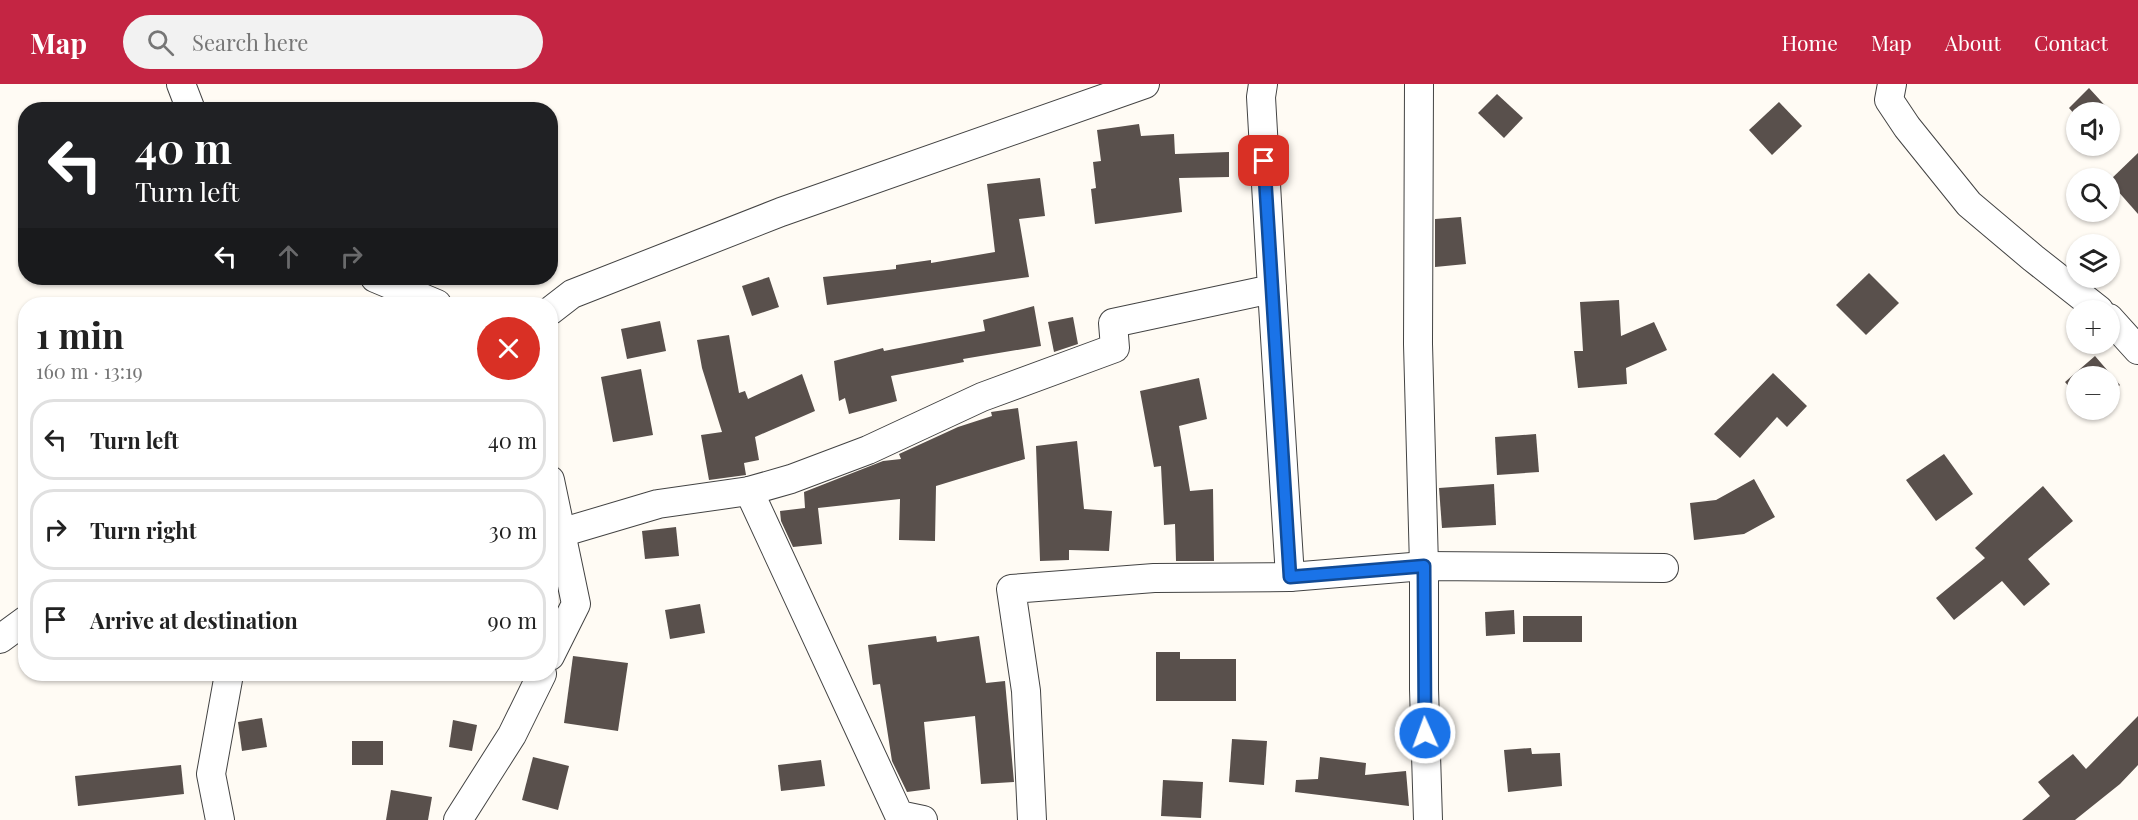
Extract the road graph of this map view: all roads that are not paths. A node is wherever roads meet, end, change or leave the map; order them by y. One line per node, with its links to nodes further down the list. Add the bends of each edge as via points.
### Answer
1 (181, 84): 6 (street)
2 (1145, 84): 11 (street, via 781,212 572,294)
3 (1263, 84): 8 (street)
4 (1419, 84): 17 (street, via 1418,344)
5 (1892, 84): 10 (street, via 1889,100 1969,204)
6 (187, 102)
7 (392, 285): 9 (street)
8 (1272, 289): 14 (street, via 1113,323 1115,348 982,397 868,450); 19 (street)
9 (420, 297)
10 (2087, 300)
11 (558, 305)
12 (2120, 330): 13 (street)
13 (2138, 350)
14 (749, 491): 15 (street, via 658,504); 27 (street, via 899,814)
15 (558, 533)
16 (558, 541): 22 (street, via 576,604)
17 (1424, 566): 18 (street); 19 (street); 29 (street)
18 (1664, 568)
19 (1290, 577): 28 (street, via 1154,578 1011,590 1026,691)
20 (18, 626): 21 (street)
21 (0, 639)
22 (558, 640)
23 (228, 681): 25 (street, via 211,774)
24 (539, 681): 26 (street, via 512,735)
25 (220, 820)
26 (458, 820)
27 (923, 820)
28 (1032, 820)
29 (1428, 820)

